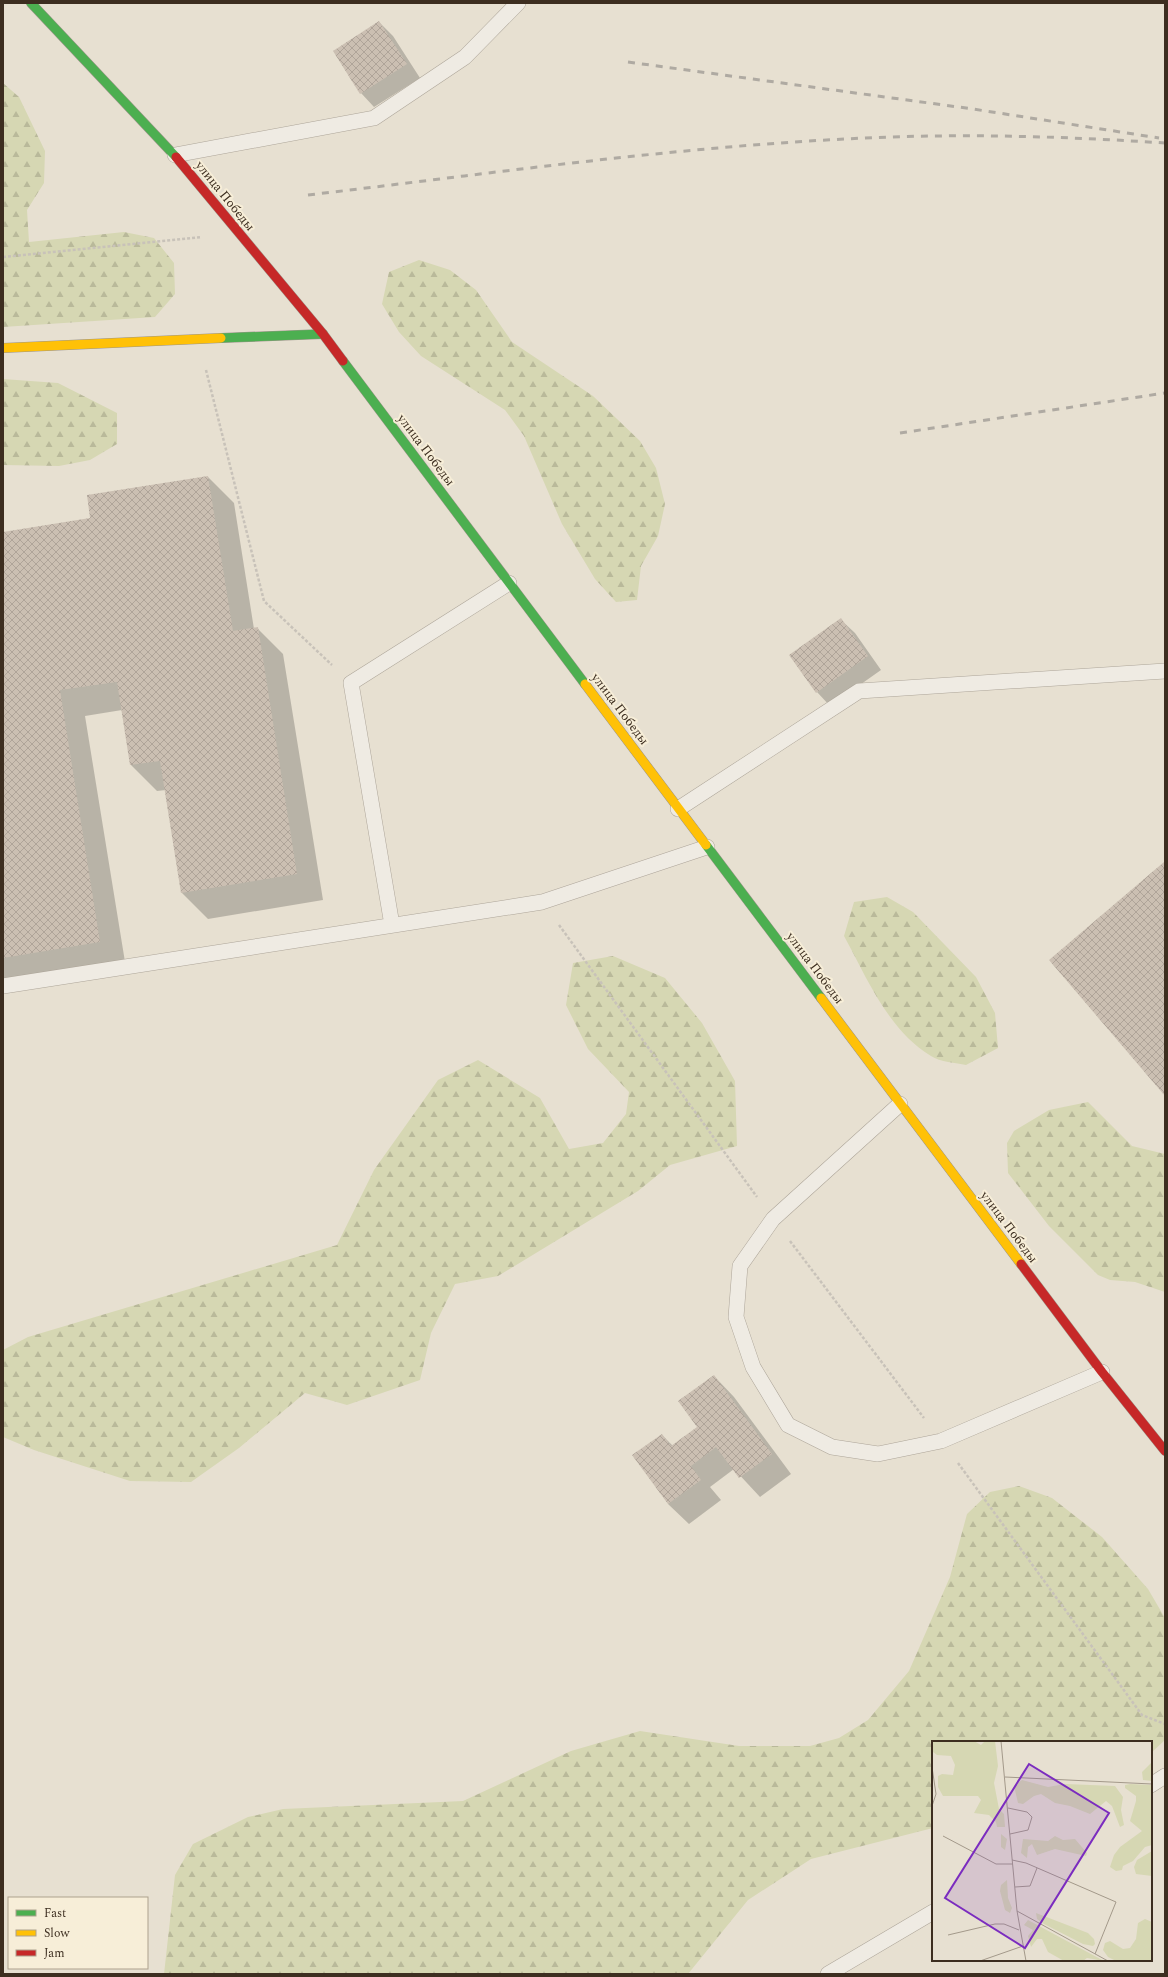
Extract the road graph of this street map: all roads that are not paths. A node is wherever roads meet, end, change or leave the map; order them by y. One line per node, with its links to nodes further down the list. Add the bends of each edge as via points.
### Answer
1 (518, 3): 3 (lane, via 465,57 374,118)
2 (34, 4): 3 (main road, улица Победы)
3 (175, 155): 4 (main road, улица Победы)
4 (323, 334): 5 (main road); 6 (main road, улица Победы)
5 (3, 348)
6 (509, 583): 8 (main road, улица Победы); 10 (lane, via 351,683)
7 (1165, 671): 8 (lane, via 859,691)
8 (678, 809): 9 (main road, улица Победы)
9 (707, 847): 10 (lane, via 542,902); 12 (main road, улица Победы)
10 (392, 925): 11 (lane)
11 (3, 986)
12 (900, 1104): 13 (main road, улица Победы); 13 (lane, via 773,1219 740,1266 736,1317 753,1367 788,1424 832,1447 878,1454 941,1441)
13 (1102, 1372): 14 (main road, улица Победы)
14 (1165, 1451)
15 (1165, 1776): 16 (lane)
16 (1152, 1784)
17 (932, 1913): 18 (lane)
18 (828, 1974)

